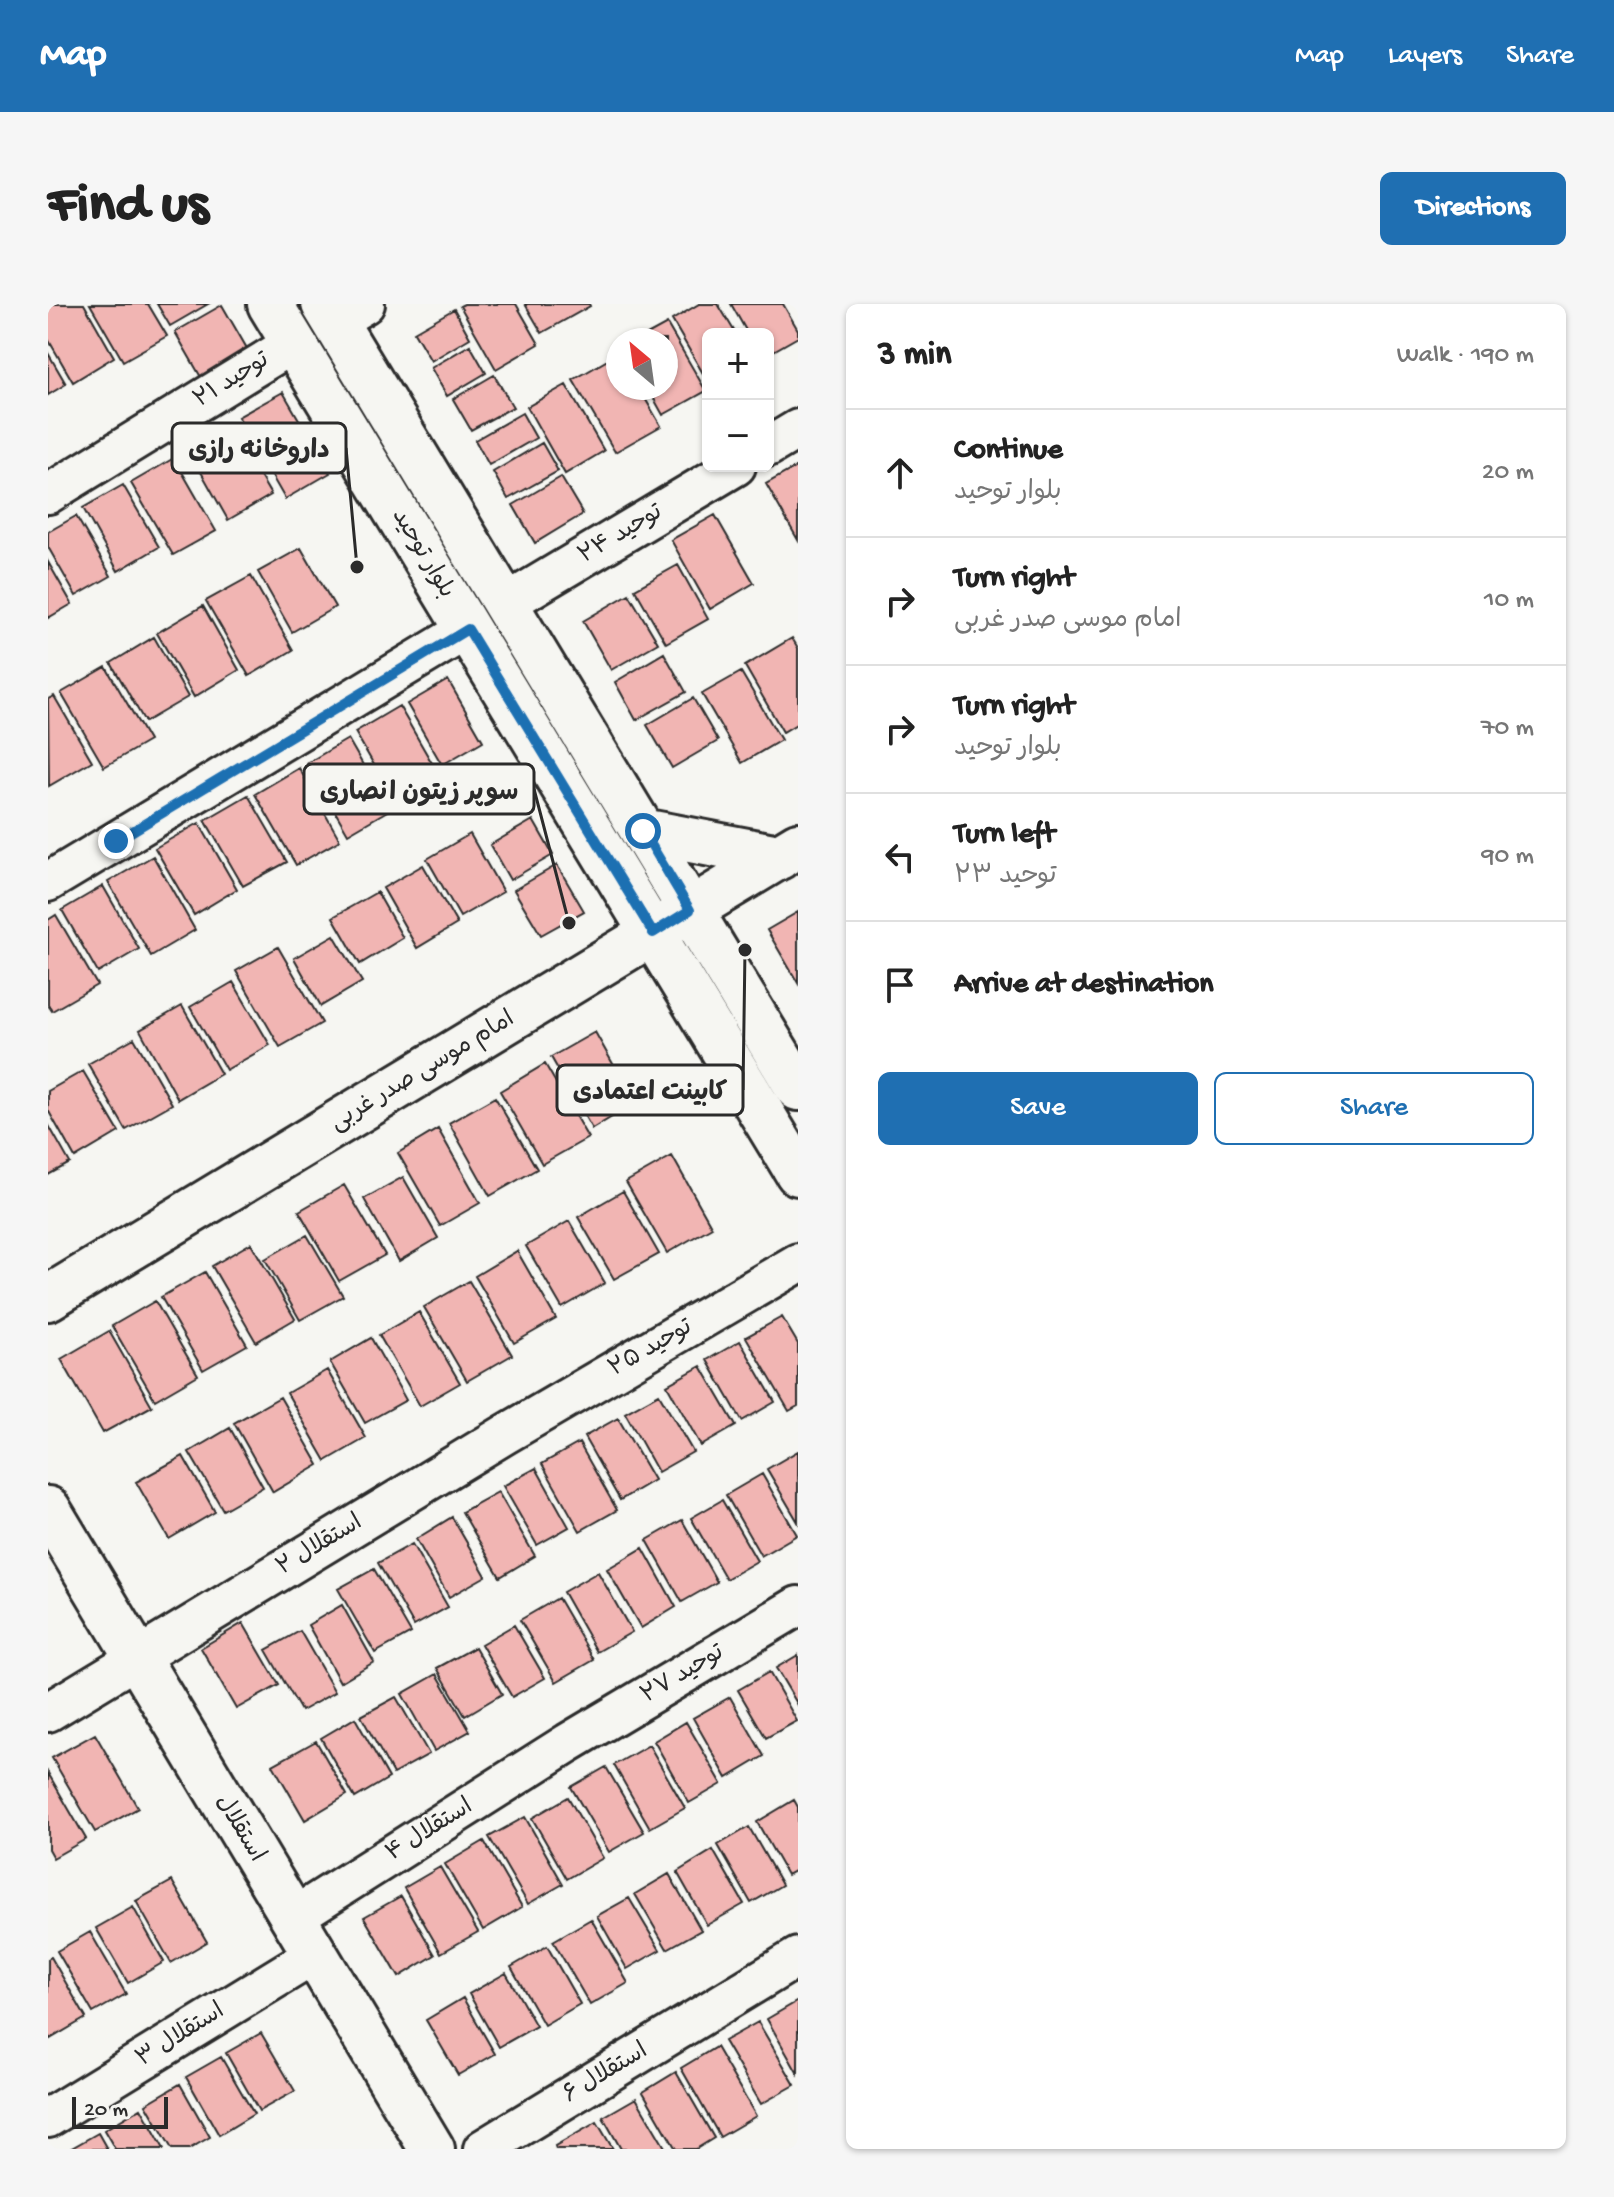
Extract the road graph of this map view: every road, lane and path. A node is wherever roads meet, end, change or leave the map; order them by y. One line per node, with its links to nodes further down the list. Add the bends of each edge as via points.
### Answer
1 (270, 304): 3 (street, بلوار توحید)
2 (341, 310): 8 (street, بلوار توحید)
3 (294, 343): 7 (street, توحید ۲۱); 9 (street, بلوار توحید)
4 (798, 429): 5 (street)
5 (774, 443)
6 (726, 472): 8 (street, توحید ۲۴)
7 (48, 494)
8 (505, 604): 10 (street, بلوار توحید)
9 (468, 629): 12 (street); 14 (street, بلوار توحید)
10 (643, 831): 11 (street); 13 (street, بلوار توحید)
11 (789, 851): 13 (street, امام موسی صدر غربی)
12 (48, 882)
13 (690, 910): 14 (street, امام موسی صدر غربی); 15 (street, بلوار توحید)
14 (653, 933): 16 (street, بلوار توحید); 18 (street, امام موسی صدر غربی)
15 (798, 1088)
16 (798, 1173)
17 (798, 1263): 19 (street, توحید ۲۵)
18 (48, 1298)
19 (504, 1435): 22 (street, استقلال ۲)
20 (48, 1509): 22 (street, استقلال)
21 (798, 1606): 24 (street, توحید ۲۷)
22 (137, 1657): 23 (street, استقلال ۲); 25 (street, استقلال)
23 (48, 1712)
24 (568, 1743): 25 (street, استقلال ۴)
25 (292, 1918): 26 (street, استقلال)
26 (314, 1955): 28 (street, استقلال ۳); 29 (street, استقلال)
27 (798, 1957): 30 (street, استقلال ۶)
28 (48, 2118)
29 (432, 2149)
30 (483, 2149)

